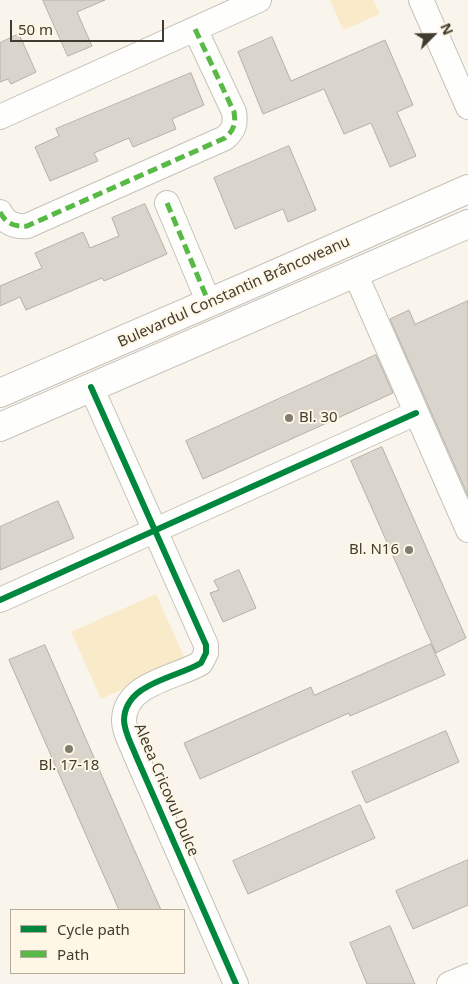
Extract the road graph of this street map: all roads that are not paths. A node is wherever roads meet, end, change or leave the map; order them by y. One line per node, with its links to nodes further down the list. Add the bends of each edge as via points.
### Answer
1 (259, 0): 3 (street)
2 (421, 0): 4 (street)
3 (195, 29): 5 (street); 8 (street, via 234,112 233,131 225,138 27,226 15,227)
4 (468, 107)
5 (0, 117)
6 (468, 189): 11 (main road, Bulevardul Constantin Brâncoveanu)
7 (167, 202): 11 (street)
8 (0, 212)
9 (468, 224): 10 (main road, Bulevardul Constantin Brâncoveanu)
10 (355, 274): 12 (main road, Bulevardul Constantin Brâncoveanu); 14 (street)
11 (210, 303): 13 (main road, Bulevardul Constantin Brâncoveanu)
12 (91, 387): 15 (main road, Bulevardul Constantin Brâncoveanu); 17 (street, Aleea Cricovul Dulce)
13 (0, 393)
14 (416, 413): 16 (street); 17 (street)
15 (0, 427)
16 (468, 530)
17 (154, 531): 18 (street); 20 (street, Aleea Cricovul Dulce, via 206,645 206,653 201,663 136,693 126,708 124,721 136,756)
18 (0, 600)
19 (468, 976): 21 (street)
20 (236, 984)
21 (449, 984)

